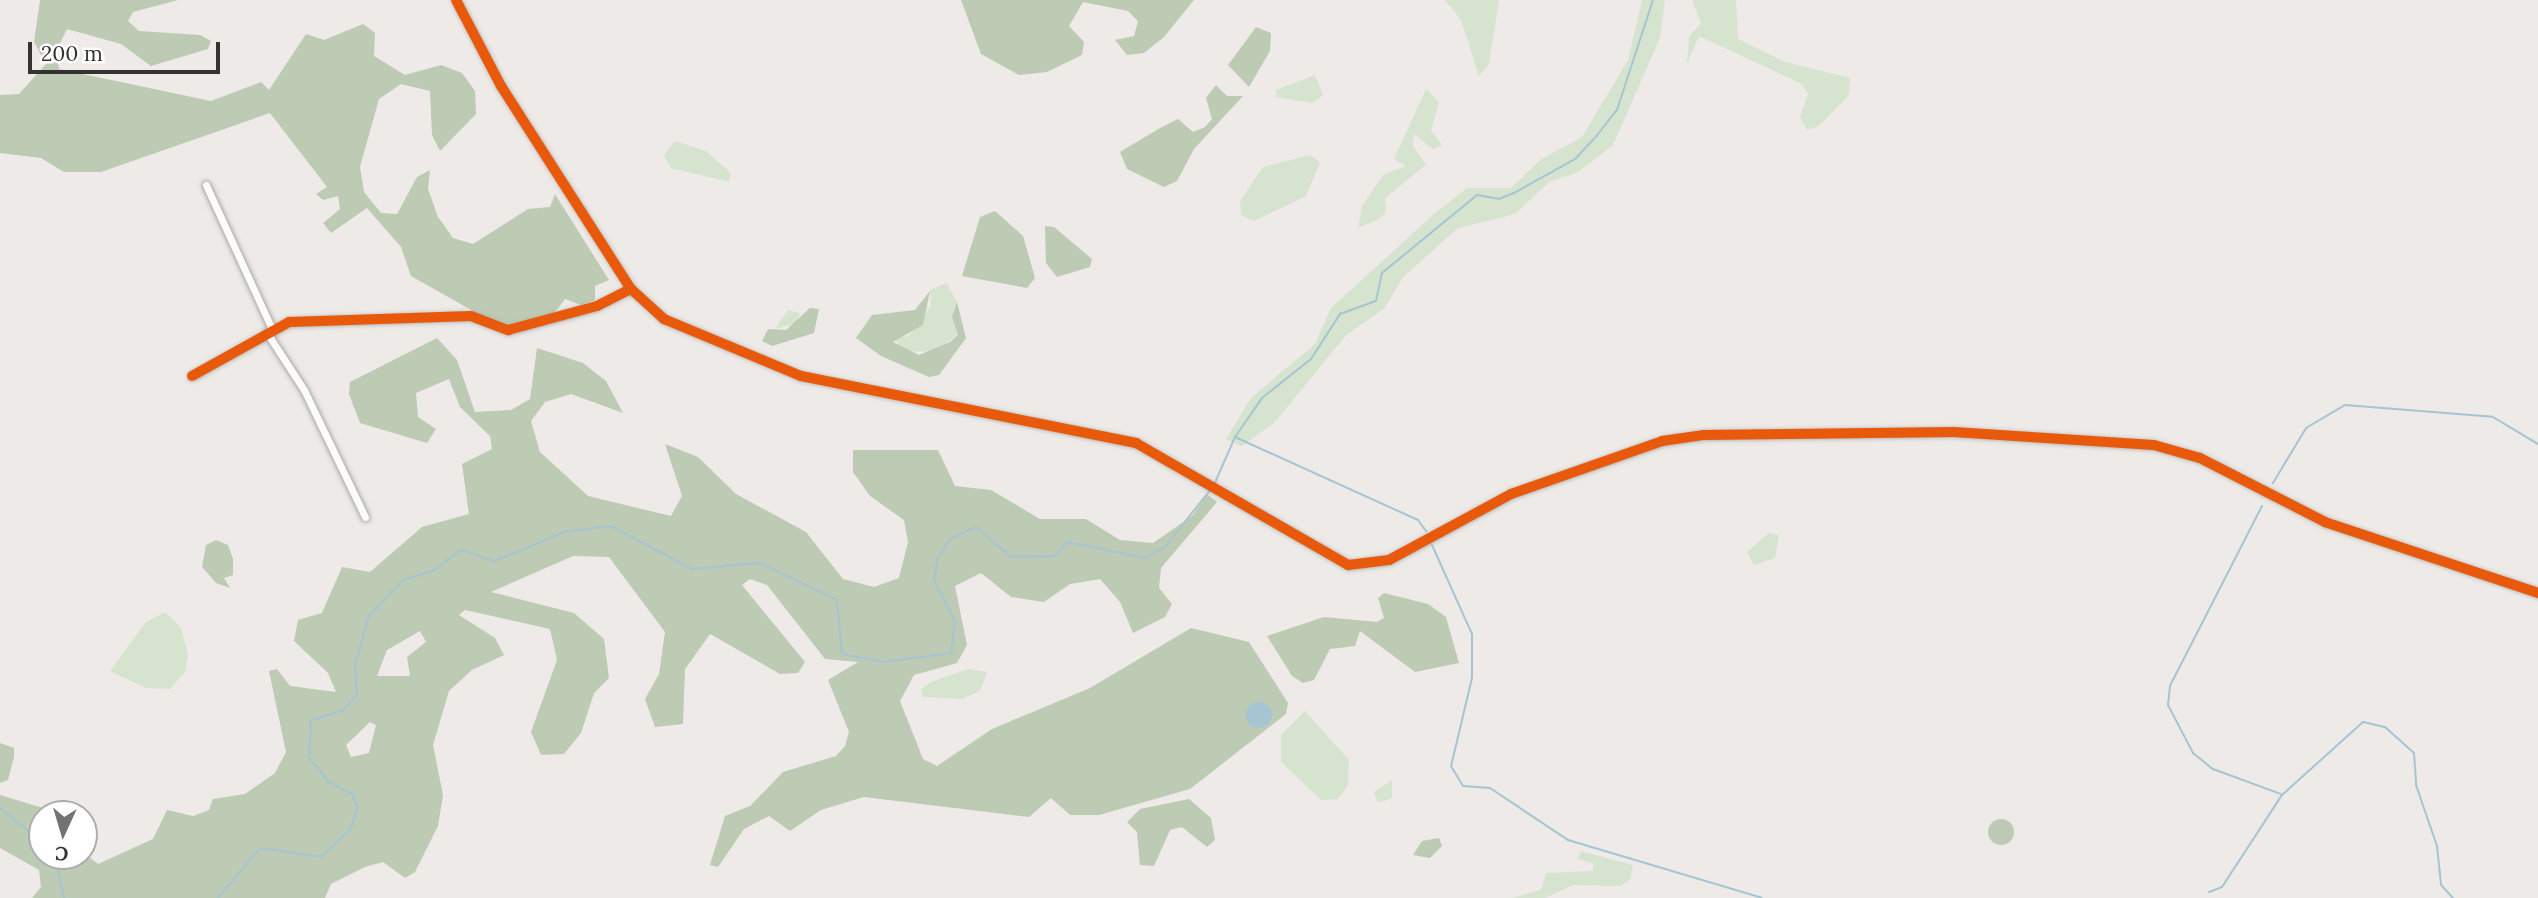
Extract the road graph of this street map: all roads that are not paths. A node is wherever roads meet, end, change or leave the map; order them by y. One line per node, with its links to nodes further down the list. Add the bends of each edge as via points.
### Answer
1 (456, 0): 3 (street, via 501,86)
2 (206, 185): 4 (street)
3 (631, 289): 4 (street, via 597,306 508,330 471,316 407,314); 7 (street, via 664,319 801,376 1102,432 1203,478 1332,559 1368,567 1511,494 1662,441 1703,435 1954,432 2154,445 2200,458 2325,522)
4 (269, 331): 5 (street); 6 (street, via 304,390)
5 (192, 376)
6 (365, 517)
7 (2538, 593)

